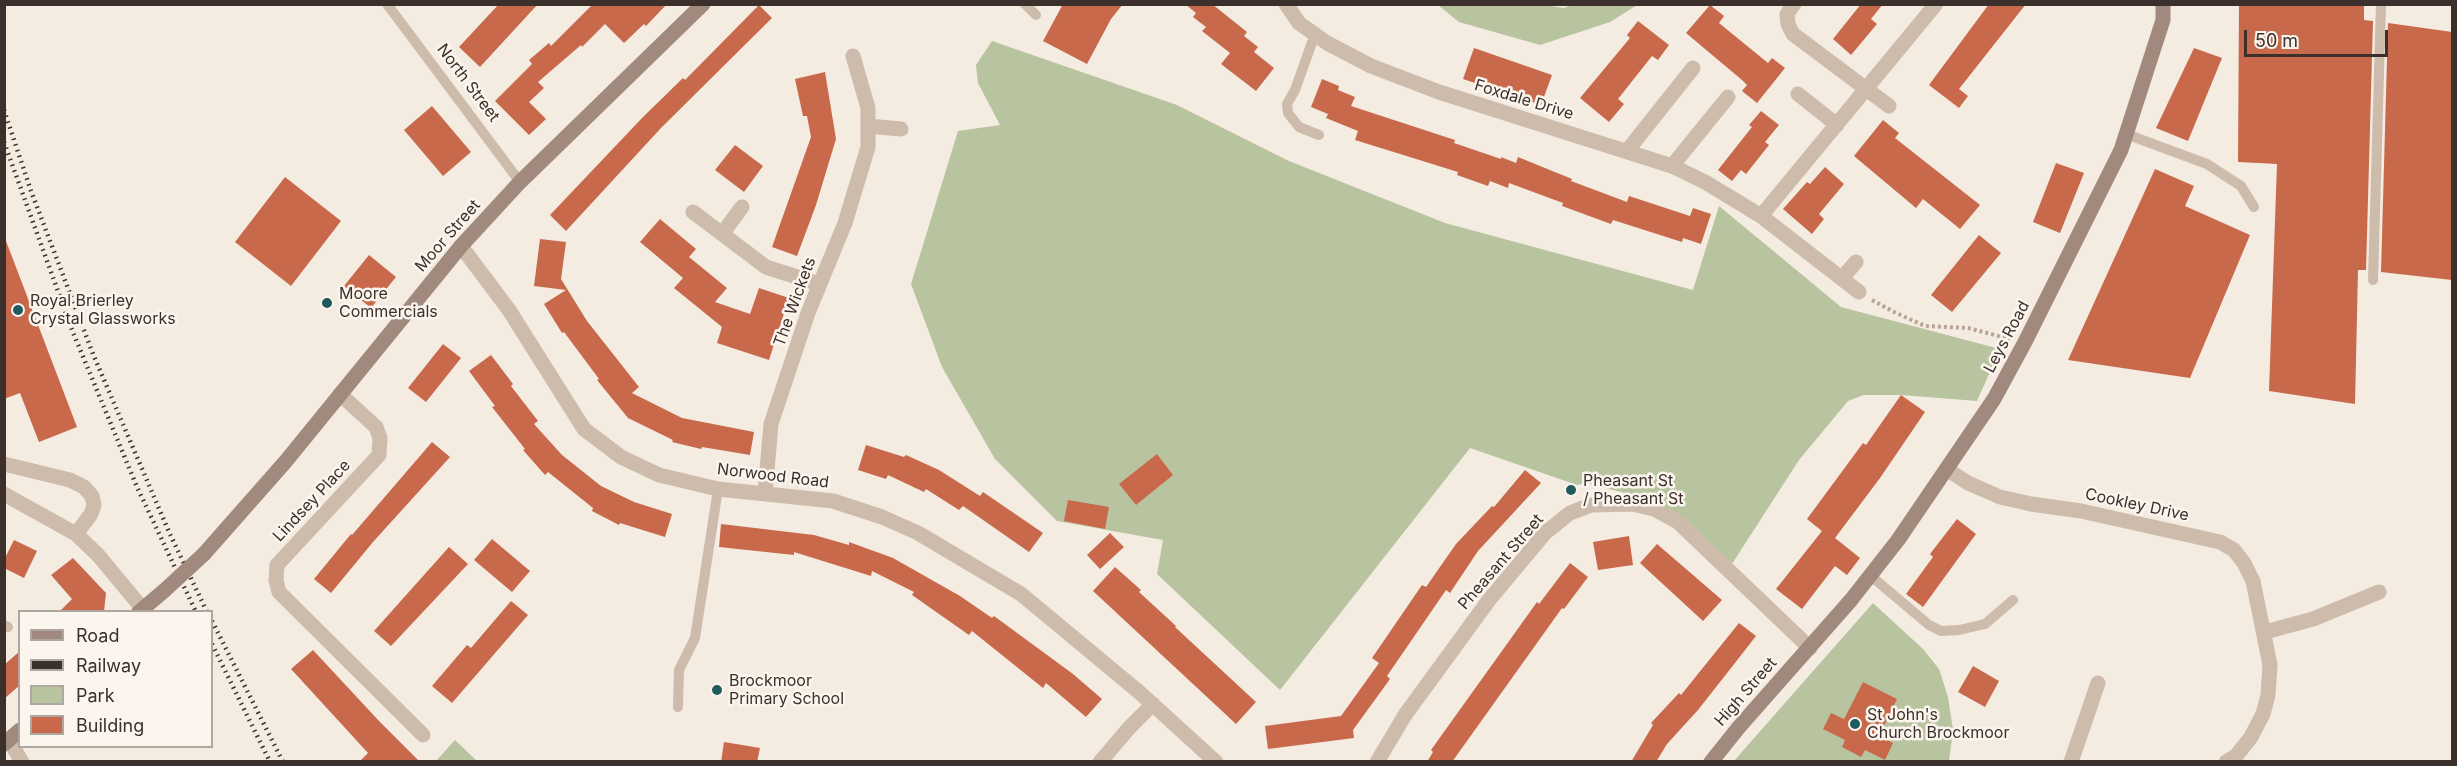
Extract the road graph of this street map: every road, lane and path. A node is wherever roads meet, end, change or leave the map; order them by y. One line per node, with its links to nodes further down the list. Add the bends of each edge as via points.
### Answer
1 (387, 4): 24 (lane, North Street)
2 (703, 4): 24 (main road, Moor Street)
3 (1025, 4): 9 (lane)
4 (1286, 4): 10 (street, Foxdale Drive, via 1299,23)
5 (1794, 4): 13 (street, via 1787,14 1794,34)
6 (1936, 4): 13 (street)
7 (2163, 4): 20 (main road, Leys Road, via 2163,20)
8 (2381, 4): 33 (lane)
9 (1036, 15)
10 (1315, 34): 21 (lane, via 1287,104 1288,113 1299,127); 22 (street, Foxdale Drive, via 1371,66 1439,92)
11 (853, 56): 18 (street, The Wickets, via 868,108)
12 (1693, 68): 22 (street)
13 (1868, 89): 16 (street); 17 (street)
14 (1798, 94): 17 (street)
15 (1728, 98): 23 (street)
16 (1889, 106)
17 (1838, 125): 28 (street)
18 (868, 126): 19 (street); 34 (street, The Wickets, via 868,147 845,224)
19 (901, 129)
20 (2126, 134): 26 (lane, via 2206,164 2241,186); 36 (main road, Leys Road)
21 (1319, 135)
22 (1627, 151): 23 (street, Foxdale Drive)
23 (1672, 166): 28 (street, Foxdale Drive)
24 (520, 182): 30 (main road, Moor Street)
25 (742, 207): 29 (street)
26 (2254, 207)
27 (693, 212): 29 (street)
28 (1761, 216): 32 (street, Foxdale Drive)
29 (722, 234): 34 (street, via 766,267)
30 (461, 246): 37 (main road, Moor Street); 40 (street, Norwood Road, via 509,310 584,429 621,457 659,475)
31 (1856, 262): 32 (street)
32 (1842, 278): 35 (street, Foxdale Drive)
33 (2373, 280)
34 (819, 284): 41 (street, The Wickets, via 771,424)
35 (1859, 292): 36 (path, via 1924,326 1968,328)
36 (2022, 348): 39 (main road, Leys Road)
37 (340, 394): 47 (main road, Moor Street, bridge, via 243,513); 53 (street, Lindsey Place, via 376,427 379,455 277,565 276,580 279,592)
38 (4, 464): 43 (street, via 84,487 94,505)
39 (1948, 470): 44 (main road, Leys Road); 48 (street, Cookley Drive, via 2000,496 2220,542 2234,550 2244,563 2253,581)
40 (718, 489): 41 (street, Norwood Road); 52 (lane, via 695,638 678,670)
41 (765, 493): 51 (street, Norwood Road, via 833,501 918,533 1021,594)
42 (4, 494): 43 (street)
43 (76, 534): 47 (street, via 98,555)
44 (1870, 576): 46 (lane, via 1929,626 1941,631 1985,624); 49 (main road, Leys Road)
45 (2379, 592): 48 (street, via 2313,619)
46 (2013, 600)
47 (141, 610)
48 (2265, 632): 61 (street, Cookley Drive, via 2270,665 2263,714 2251,737)
49 (1810, 648): 58 (street, Pheasant Street, via 1678,522 1654,508 1632,504 1591,506 1570,513 1545,532 1405,715); 59 (main road, High Street)
50 (2098, 684): 60 (street)
51 (1153, 704): 56 (street); 57 (street, Norwood Road)
52 (678, 707)
53 (423, 735)
54 (11, 738): 55 (street)
55 (22, 762)
56 (1100, 762)
57 (1216, 762)
58 (1377, 762)
59 (1711, 762)
60 (2071, 762)
61 (2226, 762)

